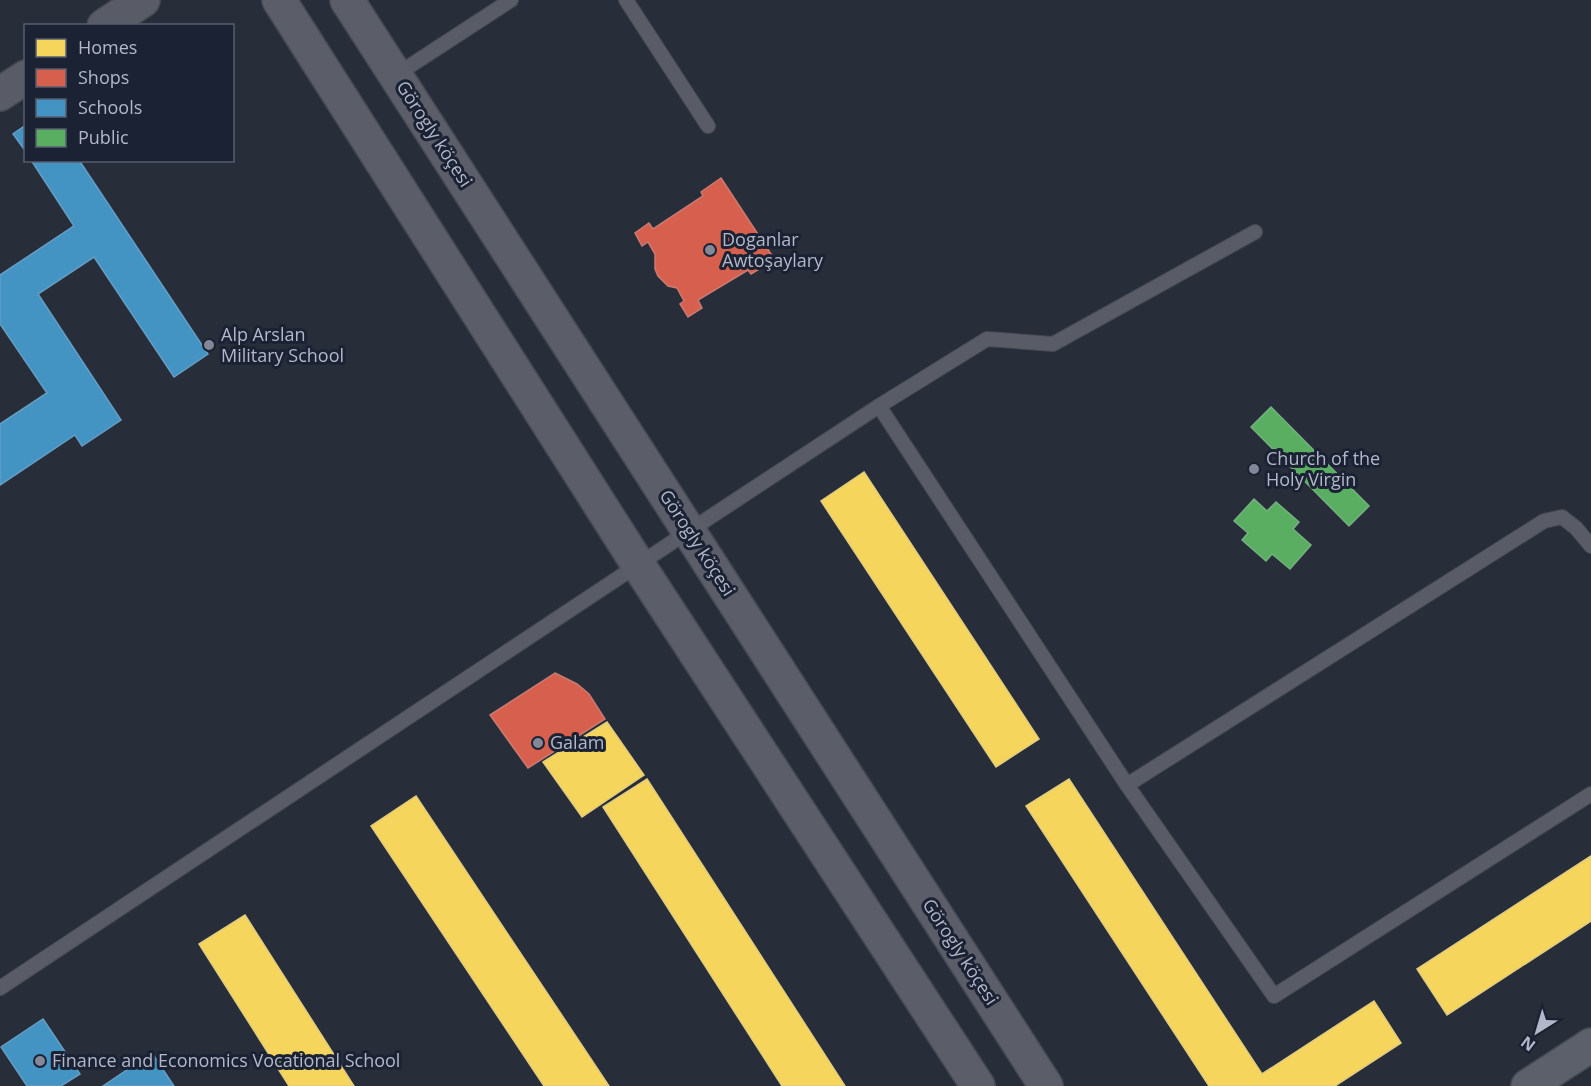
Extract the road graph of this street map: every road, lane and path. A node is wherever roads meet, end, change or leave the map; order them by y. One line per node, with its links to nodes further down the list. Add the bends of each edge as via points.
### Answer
1 (143, 0): 6 (street)
2 (279, 0): 15 (main road)
3 (347, 0): 7 (main road, Görogly köçesi)
4 (511, 0): 7 (lane)
5 (626, 0): 10 (lane)
6 (107, 24)
7 (396, 75): 13 (main road, Görogly köçesi)
8 (24, 78): 9 (street)
9 (0, 94)
10 (708, 126)
11 (1255, 231): 12 (lane, via 1053,344 987,339)
12 (879, 406): 13 (lane); 16 (lane)
13 (689, 531): 15 (lane); 21 (main road, Görogly köçesi)
14 (1591, 546): 16 (lane, via 1562,517 1544,521)
15 (639, 566): 18 (lane); 20 (main road)
16 (1127, 785): 17 (lane, via 1274,996)
17 (1591, 794)
18 (0, 988)
19 (1591, 1044): 22 (main road)
20 (978, 1086)
21 (1046, 1086)
22 (1528, 1086)

